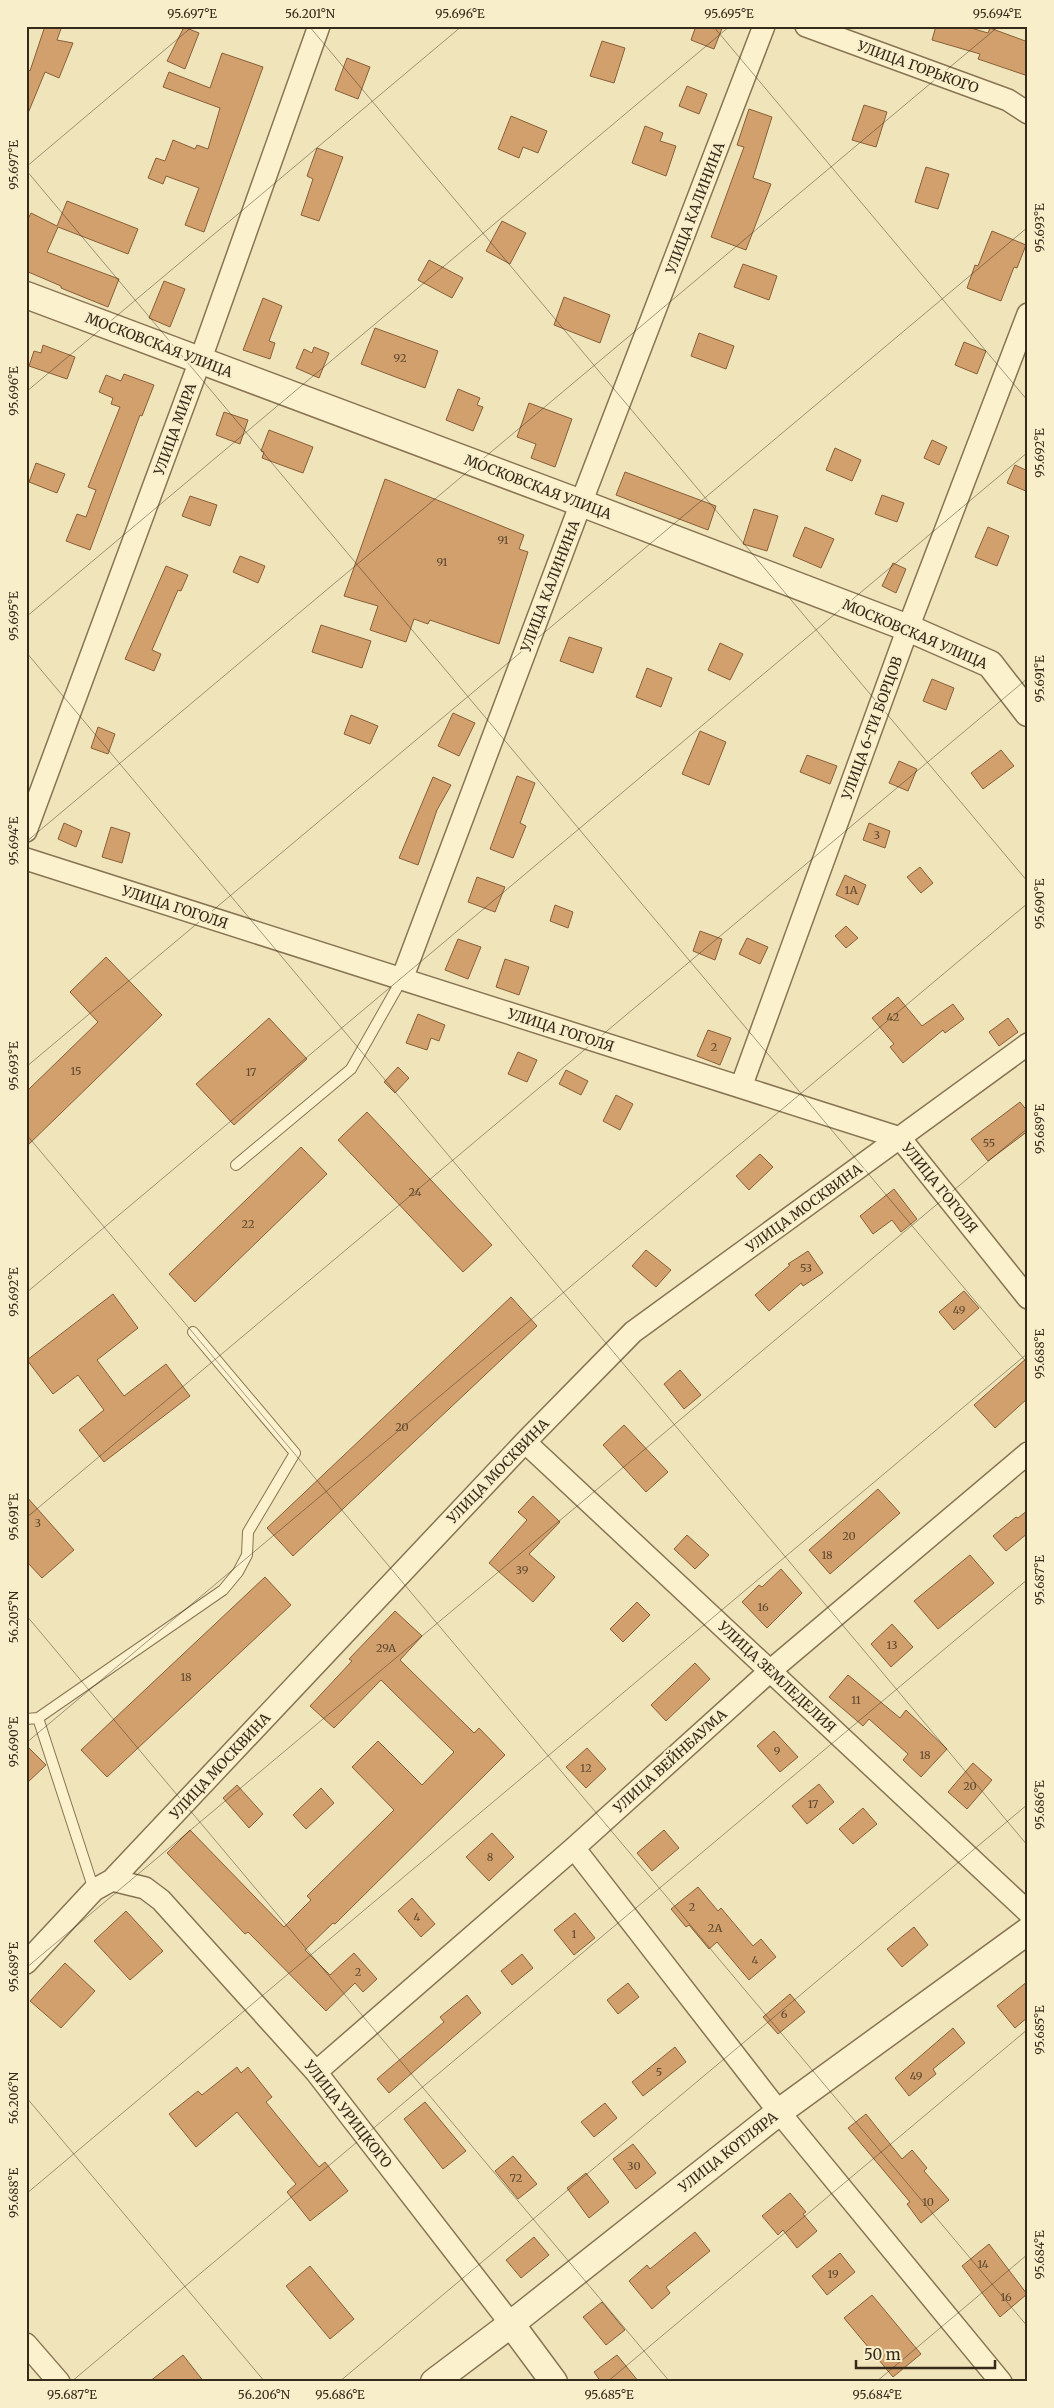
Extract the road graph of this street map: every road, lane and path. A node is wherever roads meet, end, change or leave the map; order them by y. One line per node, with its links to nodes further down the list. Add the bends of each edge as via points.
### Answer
1 (319, 26): 7 (street, УЛИЦА МИРА)
2 (764, 26): 8 (street, УЛИЦА КАЛИНИНА)
3 (806, 26): 4 (street, УЛИЦА ГОРЬКОГО, via 1008,100)
4 (1028, 113)
5 (26, 296): 7 (street, МОСКОВСКАЯ УЛИЦА)
6 (1028, 314): 9 (street, УЛИЦА 6-ТИ БОРЦОВ)
7 (200, 361): 8 (street, МОСКОВСКАЯ УЛИЦА); 11 (street, УЛИЦА МИРА)
8 (581, 503): 9 (street, МОСКОВСКАЯ УЛИЦА); 13 (street, УЛИЦА КАЛИНИНА)
9 (908, 628): 10 (street, МОСКОВСКАЯ УЛИЦА, via 990,664); 15 (street, УЛИЦА 6-ТИ БОРЦОВ)
10 (1028, 712)
11 (26, 831)
12 (26, 859): 13 (street, УЛИЦА ГОГОЛЯ)
13 (402, 979): 15 (street, УЛИЦА ГОГОЛЯ); 17 (lane, via 351,1069)
14 (1028, 1044): 16 (street, УЛИЦА МОСКВИНА)
15 (741, 1087): 16 (street, УЛИЦА ГОГОЛЯ)
16 (900, 1138): 18 (street, УЛИЦА ГОГОЛЯ); 20 (street, УЛИЦА МОСКВИНА, via 633,1332)
17 (236, 1165)
18 (1028, 1298)
19 (193, 1332): 23 (lane, via 295,1452 248,1532 247,1554 238,1572 223,1590)
20 (525, 1442): 22 (street, УЛИЦА ЗЕМЛЕДЕЛИЯ); 26 (street, УЛИЦА МОСКВИНА)
21 (1028, 1453): 22 (street, УЛИЦА ВЕЙНБАУМА)
22 (770, 1671): 25 (street, УЛИЦА ВЕЙНБАУМА); 27 (street, УЛИЦА ЗЕМЛЕДЕЛИЯ)
23 (38, 1718): 24 (lane); 26 (lane)
24 (26, 1719)
25 (574, 1848): 30 (street, УЛИЦА ВЕЙНБАУМА); 31 (street)
26 (103, 1885): 29 (street, УЛИЦА МОСКВИНА); 30 (street, УЛИЦА УРИЦКОГО, via 145,1888 161,1900)
27 (1028, 1912)
28 (1028, 1931): 31 (street, УЛИЦА КОТЛЯРА)
29 (26, 1963)
30 (316, 2072): 32 (street, УЛИЦА УРИЦКОГО)
31 (779, 2112): 32 (street, УЛИЦА КОТЛЯРА); 37 (street)
32 (511, 2324): 35 (street, УЛИЦА КОТЛЯРА); 36 (street, УЛИЦА УРИЦКОГО)
33 (26, 2344): 34 (street)
34 (59, 2382)
35 (434, 2382)
36 (554, 2382)
37 (1001, 2382)

